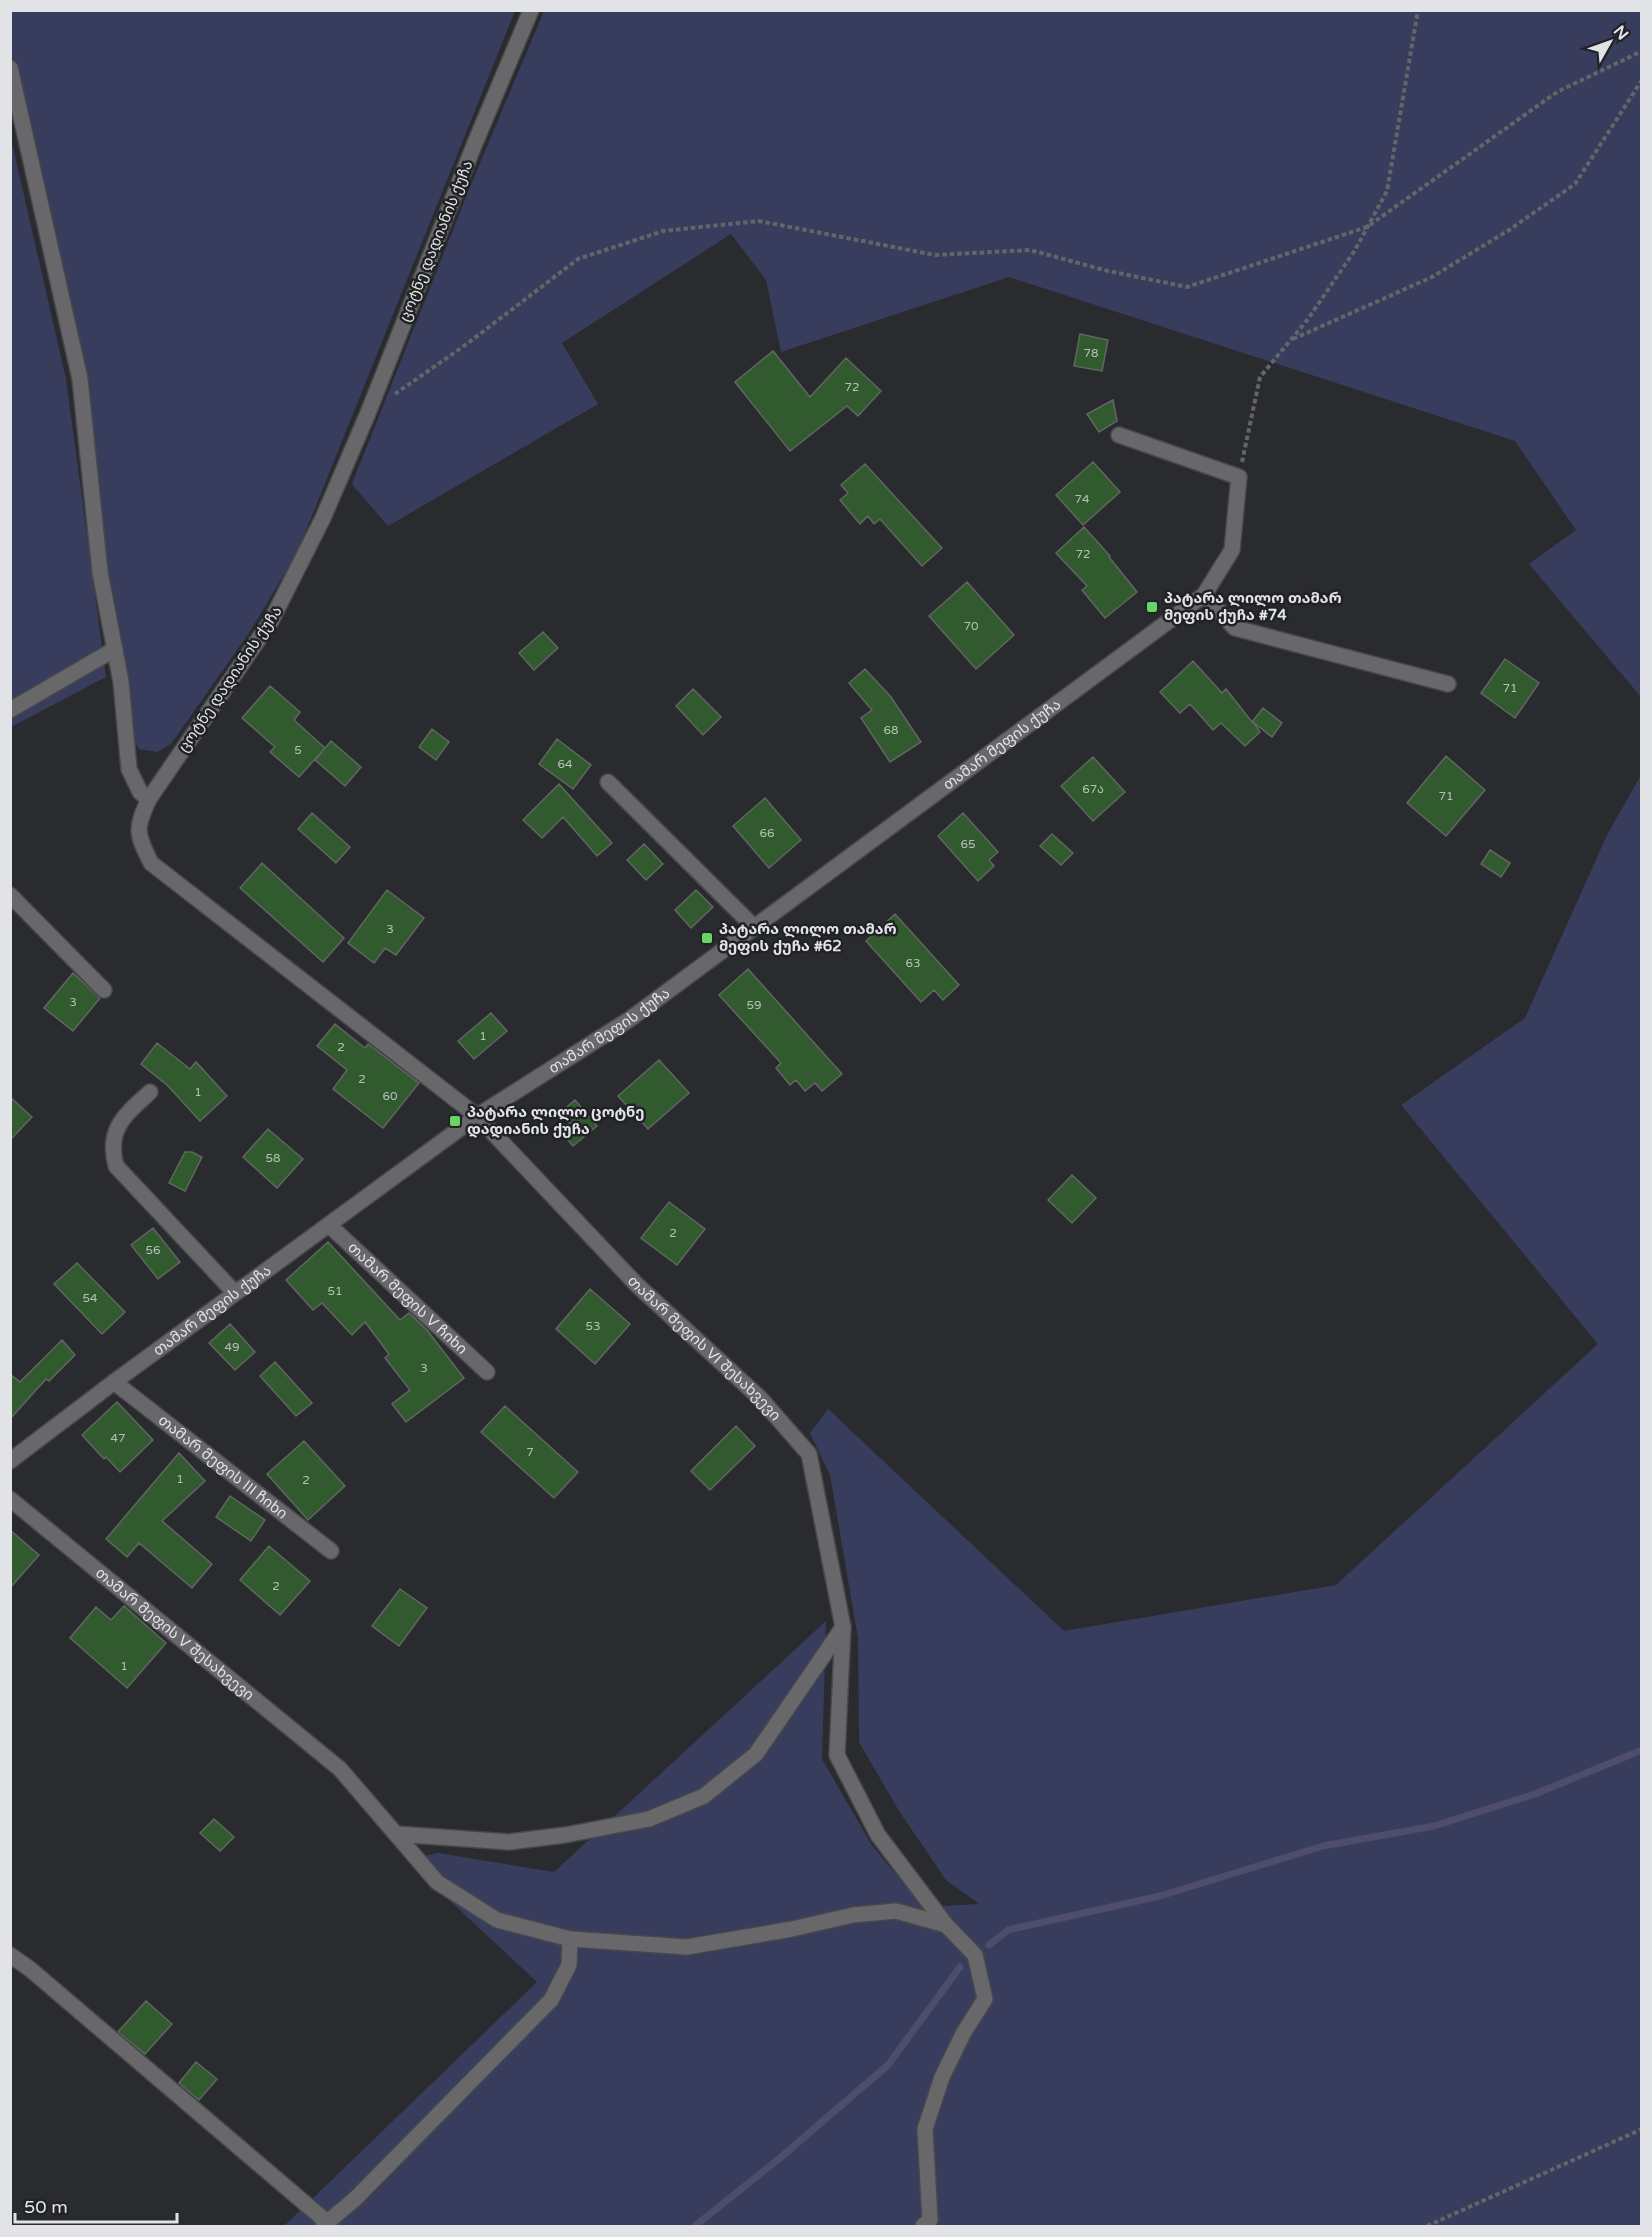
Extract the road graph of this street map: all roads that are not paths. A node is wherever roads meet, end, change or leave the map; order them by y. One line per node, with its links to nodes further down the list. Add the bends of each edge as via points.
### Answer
1 (531, 10): 10 (street, ცოტნე დადიანის ქუჩა, via 323,518 271,621)
2 (10, 68): 3 (street)
3 (13, 90): 6 (street, via 80,379 100,572)
4 (1119, 435): 5 (street, via 1239,477 1232,550)
5 (1204, 595): 7 (street, via 1235,628); 12 (street, თამარ მეფის ქუჩა)
6 (115, 649): 8 (street); 10 (street, via 129,769 140,792)
7 (1448, 684)
8 (10, 710)
9 (608, 782): 12 (street)
10 (149, 799): 15 (street, ცოტნე დადიანის ქუჩა, via 139,820 139,839 151,862)
11 (10, 895): 13 (street)
12 (754, 927): 15 (street, თამარ მეფის ქუჩა, via 630,1018)
13 (104, 990)
14 (150, 1092): 17 (street, via 119,1124 112,1150 116,1166)
15 (477, 1116): 16 (street, თამარ მეფის ქუჩა); 23 (street, თამარ მეფის VI შესახვევი, via 637,1285 760,1398 809,1454)
16 (330, 1226): 17 (street, თამარ მეფის ქუჩა); 18 (street, თამარ მეფის V ჩიხი)
17 (235, 1293): 19 (street, თამარ მეფის ქუჩა)
18 (486, 1372)
19 (114, 1382): 20 (street, თამარ მეფის ქუჩა); 22 (street, თამარ მეფის III ჩიხი)
20 (10, 1461)
21 (10, 1499): 24 (street, თამარ მეფის V შესახვევი, via 340,1769)
22 (331, 1551)
23 (843, 1627): 24 (street, via 756,1754 704,1796 649,1819 508,1842); 25 (street, თამარ მეფის VI შესახვევი, via 837,1755 878,1835)
24 (397, 1834): 26 (street, თამარ მეფის V შესახვევი, via 437,1882 497,1920)
25 (946, 1925): 26 (street, თამარ მეფის V შესახვევი, via 896,1911 852,1915 687,1947); 29 (street, თამარ მეფის VI შესახვევი, via 975,1955 985,1999 942,2077 925,2129 930,2220)
26 (570, 1939): 28 (street, via 569,1965 551,2000)
27 (10, 1955): 28 (street, via 134,2056)
28 (326, 2225)
29 (922, 2226)

